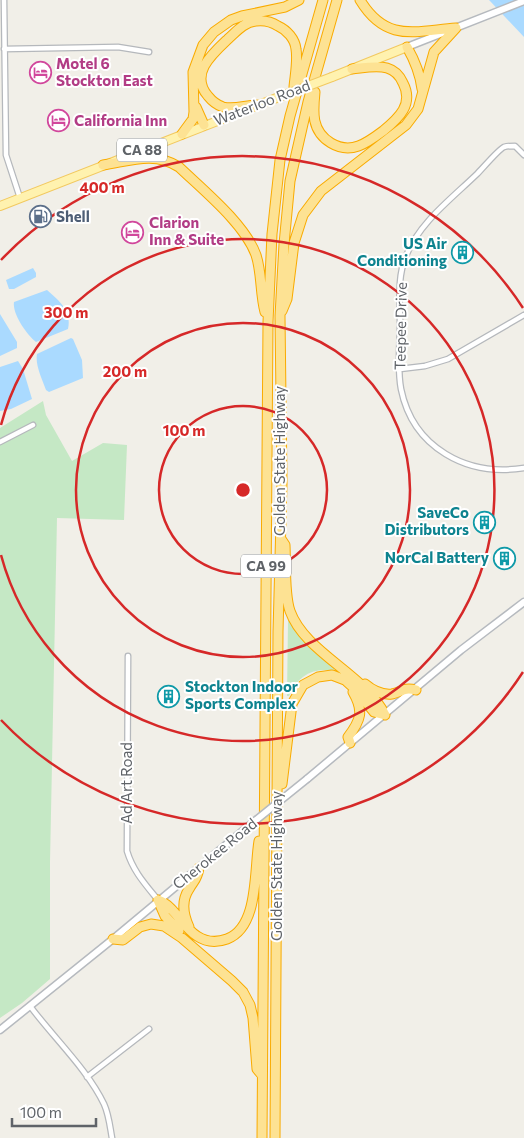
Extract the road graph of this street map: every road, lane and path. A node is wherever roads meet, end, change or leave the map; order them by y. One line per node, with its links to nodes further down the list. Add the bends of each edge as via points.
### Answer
1 (4, 0): 9 (street)
2 (299, 0): 14 (highway, via 285,7 231,20 214,32 203,45 192,72)
3 (323, 0): 16 (highway, Golden State Highway / CA 99)
4 (337, 0): 11 (highway, Golden State Highway / CA 99)
5 (360, 0): 7 (highway, via 376,19 399,32)
6 (524, 1): 7 (street, Waterloo Road)
7 (456, 28): 8 (street, Waterloo Road); 13 (highway, via 434,52)
8 (407, 47): 12 (main road, Waterloo Road / CA 88); 13 (highway, via 416,62)
9 (4, 49): 10 (street, via 118,47); 21 (street, via 6,154)
10 (149, 52)
11 (318, 68): 12 (highway, via 314,124 327,140 347,148 367,143 396,120 404,110 407,98 404,84 393,71 376,67); 24 (highway, Golden State Highway / CA 99, via 290,181)
12 (352, 69): 15 (main road, Waterloo Road / CA 88, bridge)
13 (422, 92): 24 (highway, via 418,109 406,125 321,191 304,215 294,243 288,300)
14 (192, 100): 17 (highway); 18 (highway, via 192,120)
15 (258, 105): 16 (highway, via 232,108 215,104 202,87 201,80 204,64 210,56 243,25 256,21 283,28 296,48); 17 (main road, Waterloo Road / CA 88)
16 (290, 116): 25 (highway, Golden State Highway / CA 99, via 275,192)
17 (204, 125): 18 (main road, Waterloo Road / CA 88)
18 (182, 134): 20 (main road, Waterloo Road / CA 88)
19 (524, 155): 26 (street, Teepee Drive, via 517,147 501,149 424,225 411,245 401,276)
20 (103, 165): 21 (main road, Waterloo Road / CA 88); 25 (highway, via 150,157 162,159 179,167 195,182 236,223 250,243 256,255 261,298)
21 (20, 198): 22 (main road, Waterloo Road / CA 88)
22 (0, 206)
23 (524, 315): 26 (street, via 448,359)
24 (280, 316): 30 (highway, Golden State Highway / CA 99)
25 (268, 322): 38 (highway, Golden State Highway / CA 99)
26 (400, 369): 29 (street, Teepee Drive, via 404,398 414,422 444,454 483,469)
27 (33, 425): 28 (street)
28 (0, 442)
29 (524, 468)
30 (280, 537): 33 (highway, via 286,545 288,604 296,623 306,637); 37 (highway, Golden State Highway / CA 99)
31 (524, 602): 34 (street, Cherokee Road, via 461,650)
32 (128, 656): 40 (street, Ad Art Road, via 127,851 131,864)
33 (355, 684): 34 (highway, via 363,682 372,690 392,694 406,688); 35 (highway, via 374,712); 36 (highway, via 360,716 348,737); 37 (highway, via 332,675 318,677 303,685 295,695)
34 (416, 690): 35 (street, Cherokee Road)
35 (386, 715): 36 (street, Cherokee Road)
36 (350, 743): 39 (street, Cherokee Road, bridge)
37 (277, 803): 51 (highway, Golden State Highway / CA 99)
38 (264, 830): 41 (highway, via 258,842 250,913 241,931 227,939 211,942); 47 (highway, Golden State Highway / CA 99)
39 (199, 868): 40 (street, Cherokee Road); 41 (highway, via 184,903 183,912)
40 (158, 900): 41 (highway, via 166,903); 42 (highway, via 165,916); 43 (street, Cherokee Road)
41 (191, 931)
42 (182, 938): 43 (highway, via 164,926 150,924 140,927 123,940); 47 (highway, via 243,992 253,1018 257,1069)
43 (113, 939): 44 (street, Cherokee Road)
44 (30, 1006): 46 (street, Cherokee Road); 48 (street)
45 (149, 1029): 48 (street)
46 (0, 1030)
47 (262, 1076): 50 (highway, Golden State Highway / CA 99)
48 (87, 1077): 49 (street, via 104,1105)
49 (112, 1138)
50 (262, 1138)
51 (275, 1138)

